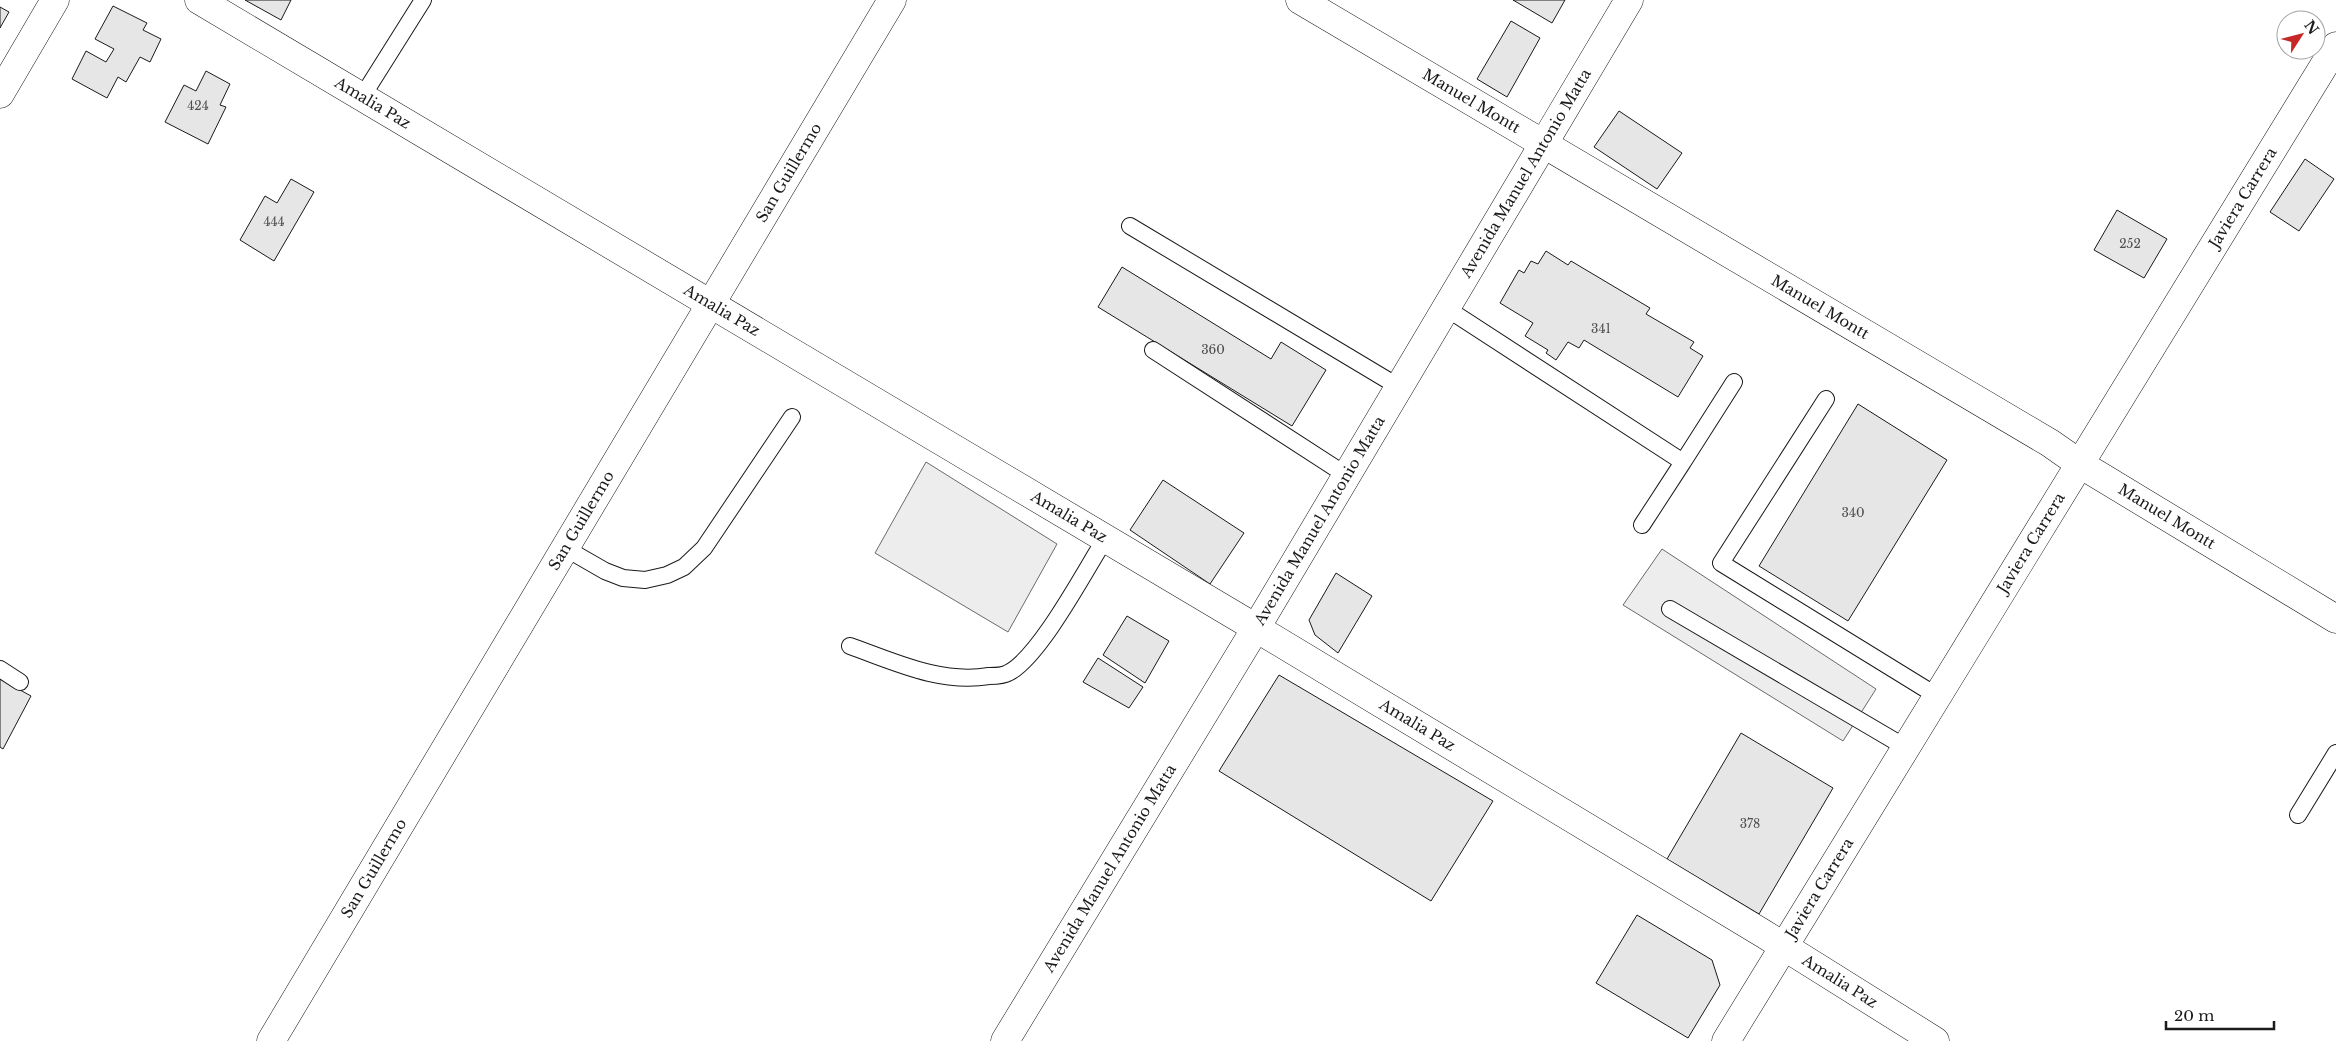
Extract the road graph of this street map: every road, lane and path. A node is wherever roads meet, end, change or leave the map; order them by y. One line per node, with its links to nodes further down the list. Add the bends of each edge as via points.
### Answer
1 (55, 0): 8 (street)
2 (200, 0): 9 (street, Amalia Paz)
3 (422, 0): 9 (lane)
4 (892, 0): 12 (street, San Guillermo)
5 (1300, 0): 10 (street, Manuel Montt)
6 (1629, 0): 10 (street, Avenida Manuel Antonio Matta)
7 (2336, 46): 20 (street, Javiera Carrera)
8 (0, 94)
9 (362, 97): 12 (street, Amalia Paz)
10 (1542, 144): 13 (street, Avenida Manuel Antonio Matta); 20 (street, Manuel Montt)
11 (1130, 226): 16 (lane)
12 (709, 304): 23 (street, Amalia Paz); 24 (street, San Guillermo)
13 (1446, 308): 16 (street, Avenida Manuel Antonio Matta); 19 (lane)
14 (1153, 350): 21 (lane)
15 (1734, 382): 19 (lane)
16 (1398, 387): 21 (street, Avenida Manuel Antonio Matta)
17 (1826, 399): 31 (lane, via 1721,563)
18 (792, 417): 24 (lane, via 704,548 684,567 645,580 623,578)
19 (1683, 462): 22 (lane)
20 (2080, 464): 26 (street, Manuel Montt); 31 (street, Javiera Carrera)
21 (1346, 475): 27 (street, Avenida Manuel Antonio Matta)
22 (1642, 525)
23 (1105, 539): 27 (street, Amalia Paz); 28 (lane, via 1059,614 1025,660 1007,674 978,678 928,674)
24 (565, 548): 36 (street, San Guillermo)
25 (1670, 609): 32 (lane)
26 (2336, 618)
27 (1256, 628): 35 (street, Amalia Paz); 37 (street, Avenida Manuel Antonio Matta)
28 (850, 646)
29 (0, 669): 30 (lane)
30 (20, 682)
31 (1936, 696): 32 (street, Javiera Carrera)
32 (1905, 747): 35 (street, Javiera Carrera)
33 (2336, 753): 34 (lane)
34 (2298, 815)
35 (1782, 946): 38 (street, Javiera Carrera); 39 (street, Amalia Paz)
36 (270, 1041)
37 (1005, 1041)
38 (1726, 1041)
39 (1935, 1041)

